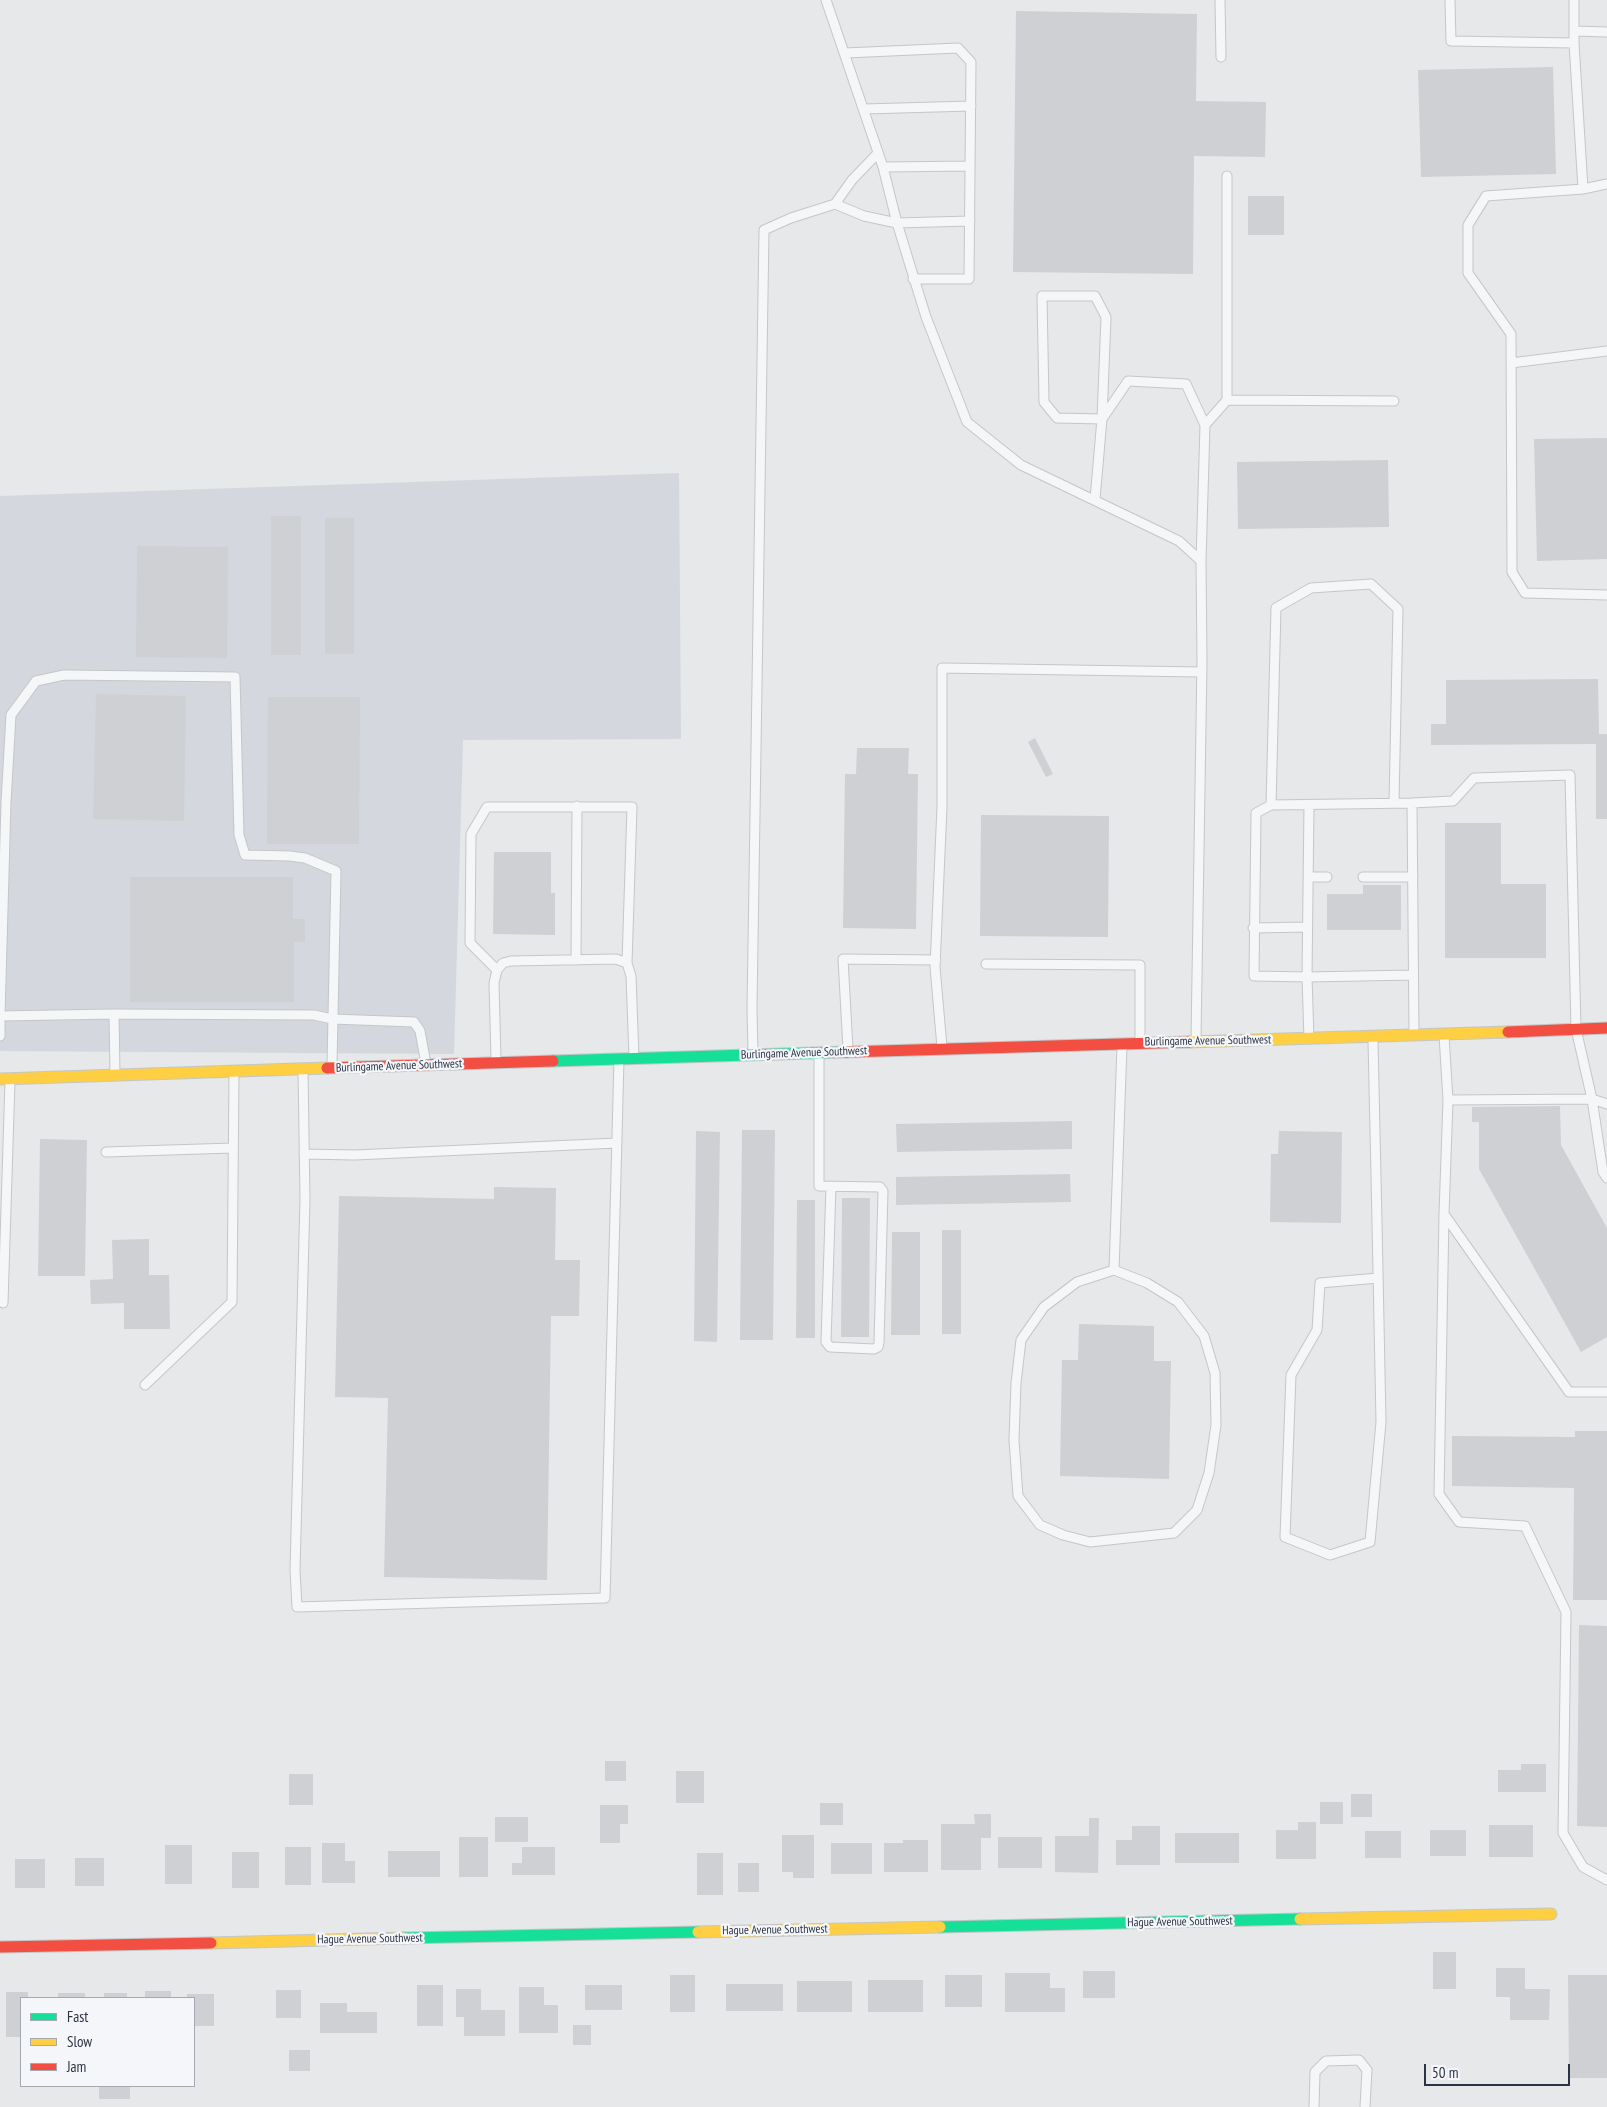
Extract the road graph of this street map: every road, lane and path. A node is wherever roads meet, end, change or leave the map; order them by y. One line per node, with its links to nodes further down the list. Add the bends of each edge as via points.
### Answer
1 (826, 0): 8 (lane)
2 (1220, 0): 9 (lane)
3 (1450, 0): 7 (lane, via 1451,41)
4 (1574, 0): 5 (lane)
5 (1575, 31): 6 (lane); 7 (lane)
6 (1607, 32)
7 (1574, 43): 17 (lane)
8 (845, 52): 10 (lane, via 958,48 971,62); 11 (lane)
9 (1221, 57)
10 (971, 106): 11 (lane); 13 (lane)
11 (864, 109): 12 (lane)
12 (878, 152): 14 (lane); 18 (lane)
13 (970, 166): 14 (lane); 19 (lane)
14 (883, 167): 20 (lane)
15 (1228, 176): 24 (lane)
16 (1607, 184): 17 (lane)
17 (1583, 188): 23 (lane, via 1486,196 1468,225 1468,273 1511,334)
18 (835, 204): 20 (lane, via 864,216); 66 (lane, via 764,230)
19 (970, 220): 20 (lane); 21 (lane, via 969,279)
20 (897, 223): 21 (lane)
21 (913, 279): 28 (lane, via 967,422 1021,465)
22 (1607, 351): 23 (lane)
23 (1511, 363): 30 (lane, via 1512,572 1525,593)
24 (1227, 400): 25 (lane); 27 (lane)
25 (1394, 401)
26 (1102, 419): 26 (lane, via 1106,317 1095,296 1042,296 1044,402 1057,418); 27 (lane, via 1128,381 1186,384); 28 (lane)
27 (1205, 425): 29 (lane)
28 (1095, 498): 29 (lane, via 1179,540)
29 (1201, 561): 31 (lane)
30 (1607, 595)
31 (1202, 672): 44 (lane, via 942,668 942,807); 60 (lane)
32 (1412, 803): 33 (lane); 40 (lane); 54 (lane, via 1453,801 1474,778 1570,775)
33 (1394, 804): 34 (lane, via 1398,609 1371,584 1311,588 1276,608); 35 (lane)
34 (1271, 805): 35 (lane); 42 (lane, via 1256,813)
35 (1309, 805): 37 (lane)
36 (577, 806): 43 (lane); 45 (lane, via 632,807); 47 (lane, via 487,807 471,834 470,943)
37 (1308, 877): 38 (lane); 41 (lane)
38 (1328, 877)
39 (1362, 877): 40 (lane)
40 (1413, 877): 48 (lane)
41 (1307, 927): 42 (lane); 49 (lane)
42 (1253, 928): 49 (lane, via 1254,976)
43 (576, 960): 45 (lane, via 616,959); 47 (lane, via 511,960)
44 (936, 960): 63 (lane); 64 (lane, via 843,959)
45 (627, 963): 67 (lane, via 631,976)
46 (986, 964): 62 (lane, via 1140,965)
47 (497, 970): 69 (lane, via 494,983)
48 (1414, 975): 49 (lane); 57 (lane)
49 (1307, 978): 59 (lane)
50 (114, 1014): 51 (lane); 52 (lane, via 314,1015); 74 (lane)
51 (0, 1016): 52 (lane, via 11,715 36,681 64,675 235,677 238,836 245,855 298,857 336,871); 56 (lane)
52 (332, 1019): 70 (lane, via 414,1022 420,1031); 71 (lane)
53 (1607, 1028): 54 (street, Burlingame Avenue Southwest)
54 (1576, 1029): 55 (street, Burlingame Avenue Southwest); 76 (lane)
55 (1444, 1035): 57 (street, Burlingame Avenue Southwest); 77 (lane)
56 (0, 1036)
57 (1414, 1036): 58 (street, Burlingame Avenue Southwest)
58 (1373, 1037): 59 (street, Burlingame Avenue Southwest); 87 (lane)
59 (1309, 1039): 60 (street, Burlingame Avenue Southwest)
60 (1196, 1042): 62 (street, Burlingame Avenue Southwest)
61 (1123, 1043): 62 (street, Burlingame Avenue Southwest); 63 (street, Burlingame Avenue Southwest); 86 (lane)
62 (1140, 1043)
63 (942, 1049): 64 (street, Burlingame Avenue Southwest)
64 (848, 1052): 65 (street, Burlingame Avenue Southwest)
65 (819, 1053): 66 (street, Burlingame Avenue Southwest); 84 (lane, via 819,1183)
66 (753, 1055): 67 (street, Burlingame Avenue Southwest)
67 (634, 1058): 68 (street, Burlingame Avenue Southwest)
68 (619, 1059): 69 (street, Burlingame Avenue Southwest); 79 (lane)
69 (496, 1063): 70 (street, Burlingame Avenue Southwest)
70 (426, 1065): 71 (street, Burlingame Avenue Southwest)
71 (332, 1068): 72 (street, Burlingame Avenue Southwest)
72 (304, 1069): 73 (street, Burlingame Avenue Southwest); 82 (lane)
73 (234, 1072): 74 (street, Burlingame Avenue Southwest); 80 (lane)
74 (116, 1075): 75 (street, Burlingame Avenue Southwest)
75 (5, 1079): 88 (lane)
76 (1592, 1099): 77 (lane); 78 (lane); 83 (lane, via 1603,1172)
77 (1448, 1100): 85 (lane)
78 (1607, 1104)
79 (617, 1143): 82 (lane, via 355,1155); 82 (lane, via 605,1598 297,1607 295,1570)
80 (233, 1148): 81 (lane); 89 (lane, via 232,1302)
81 (106, 1152)
82 (304, 1154)
83 (1607, 1178)
84 (831, 1186): 84 (lane, via 826,1342 830,1347 874,1349 879,1342 883,1191 880,1187)
85 (1444, 1214): 90 (lane, via 1569,1392); 91 (lane, via 1439,1494 1459,1522 1525,1526 1566,1612 1563,1833 1583,1867)
86 (1114, 1270): 86 (lane, via 1077,1282 1044,1308 1021,1340 1016,1383 1014,1440 1018,1496 1040,1525 1090,1542 1174,1533 1197,1510 1209,1473 1216,1425 1215,1373 1204,1336 1178,1302 1147,1283)
87 (1378, 1278): 87 (lane, via 1381,1422 1370,1542 1330,1555 1285,1537 1291,1374 1317,1330 1320,1283)
88 (4, 1303)
89 (145, 1385)
90 (1607, 1392)
91 (1607, 1880)
92 (1550, 1914): 93 (street, Hague Avenue Southwest)
93 (0, 1947)
94 (1314, 2107): 95 (lane, via 1316,2072 1326,2061 1359,2060 1367,2070)
95 (1366, 2107)

